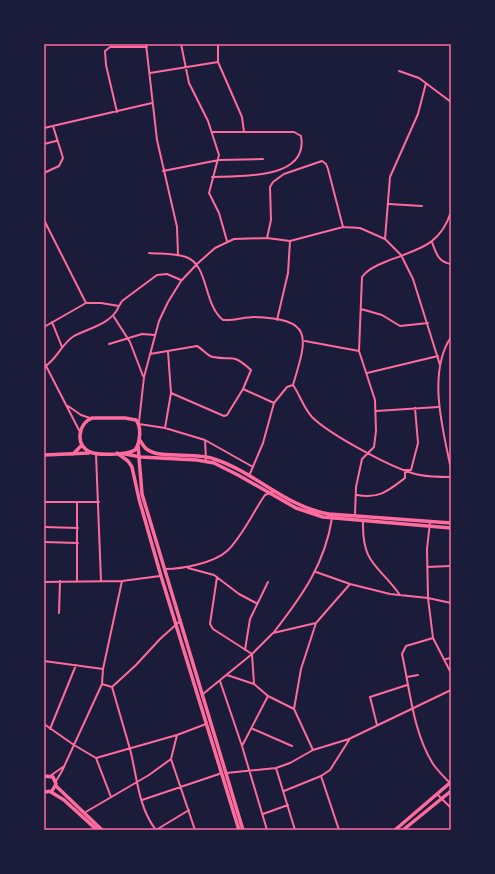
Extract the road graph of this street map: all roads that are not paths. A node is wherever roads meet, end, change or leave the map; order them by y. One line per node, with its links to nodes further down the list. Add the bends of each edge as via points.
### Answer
1 (146, 44): 4 (street)
2 (181, 44): 6 (street)
3 (218, 44): 5 (street)
4 (147, 47): 8 (street); 12 (street, via 110,47 105,51)
5 (218, 62): 6 (street); 16 (street, via 242,117)
6 (186, 67): 8 (street); 15 (street, via 190,87)
7 (399, 71): 9 (street)
8 (149, 73): 11 (street)
9 (426, 83): 10 (street); 24 (street, via 418,114 390,177)
10 (451, 102)
11 (152, 103): 12 (street); 21 (street)
12 (117, 112): 13 (street)
13 (53, 126): 14 (street); 17 (street)
14 (44, 128)
15 (213, 132): 16 (street); 20 (street)
16 (244, 132): 23 (street, via 296,133 302,137 302,151 284,167 267,174)
17 (56, 141): 18 (street); 22 (street, via 62,154 62,163)
18 (44, 144)
19 (263, 159): 20 (street)
20 (219, 160): 21 (street); 23 (street)
21 (163, 171): 35 (street, via 178,232)
22 (44, 173)
23 (212, 177): 32 (street, via 209,193 219,213)
24 (389, 204): 25 (street); 30 (street)
25 (422, 206)
26 (451, 212): 33 (street, via 441,234)
27 (44, 220): 40 (street)
28 (343, 227): 29 (street, via 328,170 322,161 284,174 273,182 270,187 271,220); 30 (street, via 360,228); 31 (street)
29 (268, 238): 31 (street); 32 (street)
30 (385, 239): 36 (street)
31 (290, 240): 44 (street, via 288,272)
32 (227, 241): 37 (street)
33 (432, 242): 36 (street); 38 (street, via 439,259)
34 (149, 253): 35 (street)
35 (178, 255): 37 (street)
36 (401, 255): 42 (street, via 378,264 362,277); 46 (street, via 413,279)
37 (197, 264): 39 (street); 44 (street, via 211,304 223,320 254,317)
38 (451, 264)
39 (181, 281): 41 (street, via 167,274 157,275); 48 (street, via 168,302)
40 (86, 303): 41 (street, via 101,302); 45 (street)
41 (119, 306): 43 (street)
42 (361, 309): 46 (street, via 382,315 400,326); 54 (street)
43 (114, 317): 50 (street); 53 (street, via 73,337)
44 (277, 320): 51 (street, via 298,327)
45 (52, 322): 47 (street); 53 (street)
46 (428, 323): 57 (street)
47 (44, 327)
48 (155, 335): 50 (street, via 142,334); 56 (street)
49 (451, 337): 59 (street)
50 (129, 339): 52 (street); 62 (street)
51 (304, 341): 54 (street); 63 (street)
52 (108, 344)
53 (62, 347): 60 (street)
54 (358, 351): 61 (street)
55 (168, 352): 56 (street); 64 (street, via 197,346 211,357 232,357 239,360 251,370); 65 (street)
56 (150, 354): 62 (street)
57 (438, 356): 59 (street); 61 (street)
58 (44, 362): 60 (street)
59 (440, 364): 68 (street)
60 (45, 367): 67 (street)
61 (367, 373): 70 (street)
62 (144, 377): 72 (street)
63 (293, 385): 66 (street, via 287,387); 82 (street, via 312,417)
64 (243, 389): 65 (street, via 224,416); 66 (street)
65 (171, 393): 73 (street)
66 (274, 403): 89 (street, via 263,443)
67 (67, 406): 71 (street, via 81,415); 74 (street)
68 (439, 407): 69 (street); 90 (street)
69 (415, 408): 70 (street); 91 (street, via 418,447 411,470)
70 (376, 410): 82 (street, via 376,442)
71 (92, 418): 72 (main road, via 125,418 132,419); 74 (main road, via 83,423)
72 (138, 424): 73 (street); 75 (main road)
73 (165, 428): 76 (street)
74 (80, 433): 77 (main road)
75 (139, 439): 78 (main road); 86 (main road, via 154,453)
76 (205, 440): 86 (street); 89 (street)
77 (82, 445): 79 (main road); 85 (main road)
78 (138, 445): 83 (main road, via 134,451); 87 (main road)
79 (90, 453): 80 (main road); 85 (main road)
80 (96, 453): 81 (main road); 99 (street)
81 (117, 453): 83 (main road); 109 (main road, via 132,467)
82 (367, 453): 91 (street); 96 (street, via 362,459)
83 (125, 454): 87 (main road)
84 (44, 455): 85 (main road)
85 (72, 455)
86 (205, 456): 88 (street); 92 (main road)
87 (140, 457): 88 (main road); 108 (main road, via 142,494)
88 (206, 461): 95 (main road, via 229,470)
89 (253, 467): 92 (street)
90 (451, 469)
91 (404, 470): 93 (street, via 419,475); 96 (street, via 405,478 386,492 369,497)
92 (249, 476): 94 (main road)
93 (451, 477)
94 (274, 491): 95 (street); 100 (main road, via 310,509)
95 (269, 492): 100 (main road, via 308,513); 114 (street, via 225,553)
96 (356, 495): 101 (street)
97 (44, 502): 98 (street)
98 (77, 502): 99 (street); 106 (street)
99 (99, 502): 121 (street)
100 (332, 516): 101 (main road); 102 (main road); 116 (street, via 327,544)
101 (355, 516): 104 (main road)
102 (363, 520): 104 (main road); 127 (street, via 365,550 374,566)
103 (451, 523): 104 (main road)
104 (430, 524): 107 (main road); 113 (street)
105 (44, 527): 106 (street)
106 (78, 528): 111 (street)
107 (451, 528)
108 (155, 537): 109 (main road); 115 (main road)
109 (150, 539): 117 (main road)
110 (44, 542): 111 (street)
111 (78, 543): 119 (street)
112 (451, 566): 113 (street)
113 (427, 567): 128 (street)
114 (186, 568): 115 (street); 118 (street)
115 (164, 569): 132 (main road)
116 (316, 572): 125 (street); 134 (street)
117 (161, 576): 122 (street); 132 (main road)
118 (217, 577): 129 (street); 136 (street, via 210,624 213,629)
119 (77, 580): 120 (street); 121 (street)
120 (60, 581): 123 (street); 131 (street)
121 (101, 581): 122 (street)
122 (122, 581): 142 (street)
123 (44, 582): 126 (street)
124 (268, 582): 129 (street)
125 (350, 584): 127 (street); 133 (street)
126 (44, 585)
127 (400, 595): 128 (street)
128 (428, 598): 130 (street); 135 (street)
129 (256, 603): 136 (street, via 250,619)
130 (451, 603)
131 (59, 613)
132 (177, 622): 151 (street); 153 (main road); 158 (main road)
133 (316, 623): 134 (street); 155 (street, via 301,669)
134 (273, 633): 137 (street)
135 (433, 638): 139 (street); 146 (street, via 406,646 403,650)
136 (245, 650): 137 (street)
137 (252, 654): 144 (street); 149 (street)
138 (451, 658): 139 (street)
139 (446, 659): 143 (street)
140 (44, 661): 141 (street)
141 (76, 665): 142 (street); 161 (street)
142 (103, 669): 148 (street)
143 (451, 673)
144 (227, 674): 147 (street); 149 (street)
145 (418, 675): 146 (street)
146 (407, 677): 150 (street)
147 (220, 681): 153 (street); 165 (street)
148 (102, 684): 151 (street); 164 (street)
149 (254, 684): 154 (street)
150 (408, 685): 156 (street); 159 (street, via 370,697)
151 (112, 687): 167 (street)
152 (451, 690): 156 (street)
153 (202, 695): 174 (main road)
154 (268, 696): 155 (street); 160 (street)
155 (294, 709): 168 (street)
156 (413, 709): 159 (street); 178 (street, via 423,743 434,764)
157 (44, 724): 161 (street)
158 (206, 724): 162 (street); 174 (main road)
159 (377, 725): 163 (street)
160 (253, 728): 165 (street); 166 (street)
161 (50, 729): 164 (street)
162 (177, 735): 167 (street); 170 (street)
163 (349, 738): 168 (street); 176 (street, via 333,767)
164 (74, 745): 169 (street); 171 (street)
165 (242, 746): 173 (street)
166 (292, 746)
167 (130, 748): 169 (street); 177 (street)
168 (313, 750): 172 (street)
169 (96, 758): 186 (street)
170 (171, 759): 177 (street); 180 (street)
171 (63, 767): 175 (street); 179 (street)
172 (276, 768): 173 (street); 181 (street)
173 (248, 770): 174 (street); 193 (street)
174 (224, 773): 180 (street); 199 (main road); 200 (main road)
175 (46, 775): 179 (main road)
176 (321, 776): 181 (street); 203 (street)
177 (137, 782): 186 (street); 188 (street)
178 (450, 782): 185 (main road)
179 (55, 784): 184 (main road); 192 (main road)
180 (181, 786): 188 (street); 191 (street)
181 (284, 791): 189 (street)
182 (451, 791): 187 (main road)
183 (44, 792): 184 (main road)
184 (51, 792): 194 (main road)
185 (437, 794): 187 (street); 204 (main road)
186 (111, 797): 192 (street)
187 (442, 799): 190 (street); 195 (main road)
188 (142, 800): 197 (street, via 145,813)
189 (288, 805): 193 (street); 202 (street)
190 (451, 808)
191 (189, 810): 197 (street); 198 (street)
192 (84, 813): 194 (main road)
193 (262, 814): 201 (street)
194 (96, 827): 196 (main road)
195 (406, 829)
196 (102, 830)
197 (156, 830)
198 (195, 830)
199 (239, 830)
200 (243, 830)
201 (267, 830)
202 (295, 830)
203 (339, 830)
204 (395, 830)

